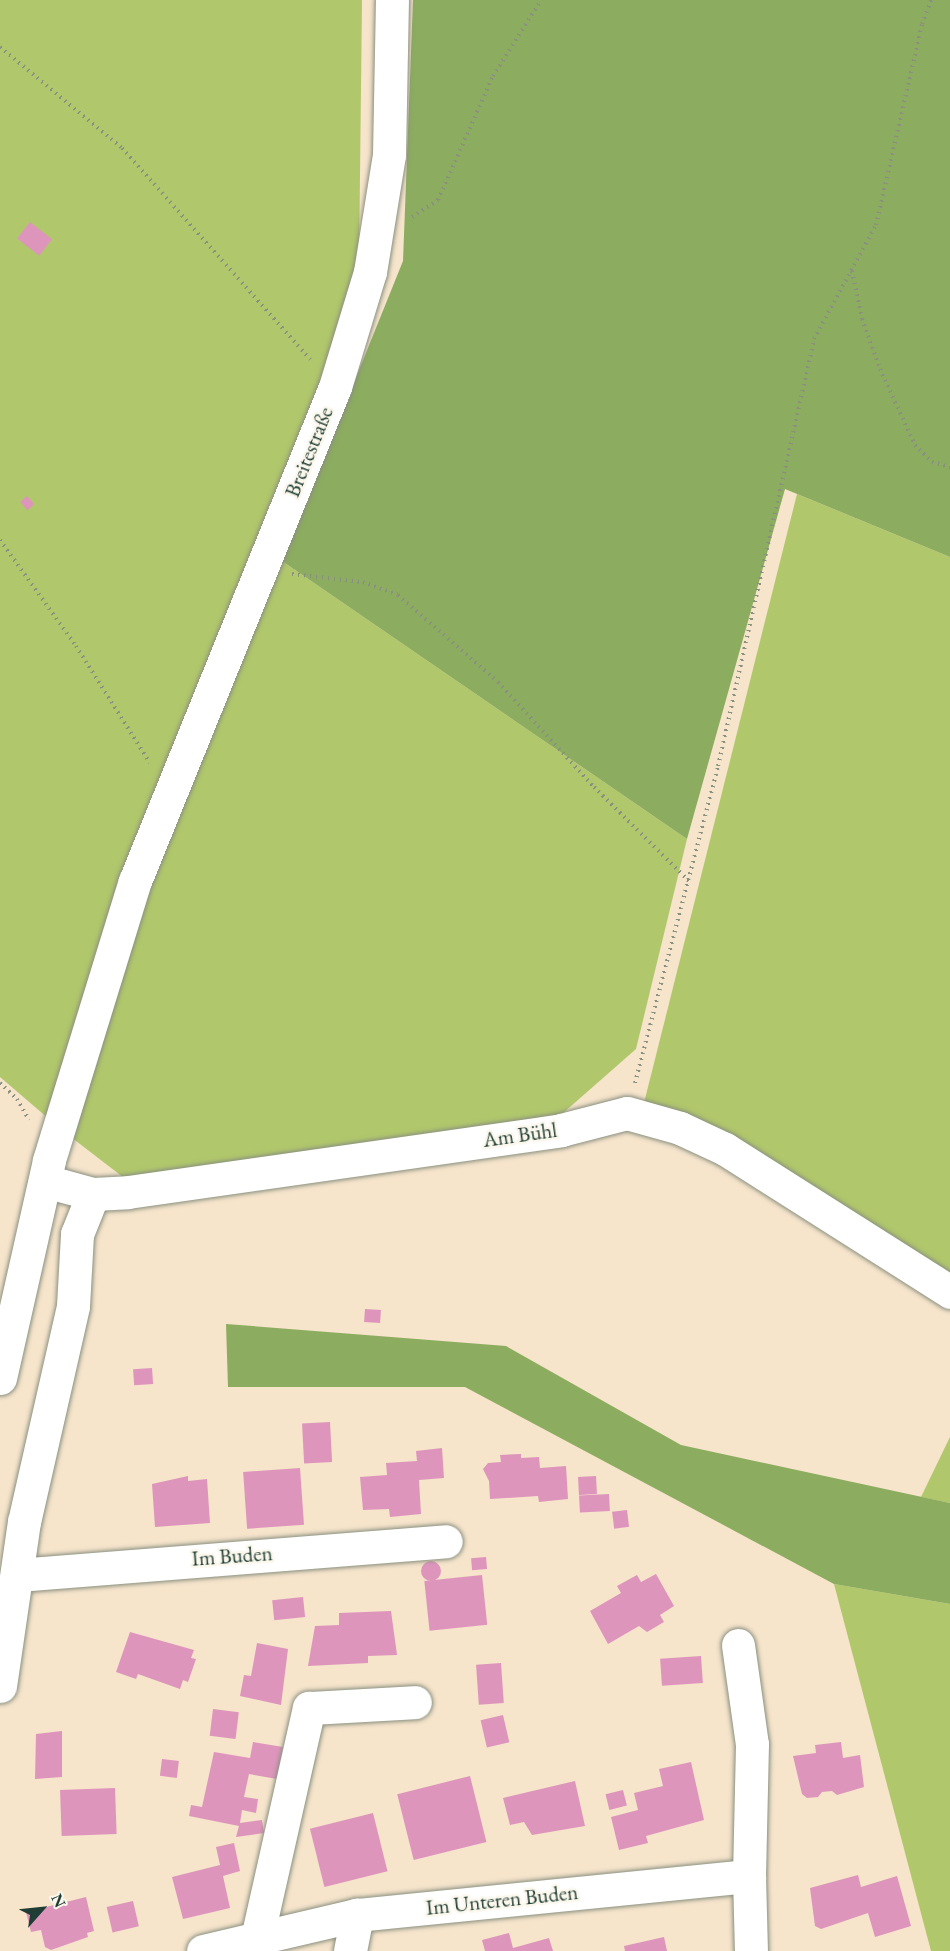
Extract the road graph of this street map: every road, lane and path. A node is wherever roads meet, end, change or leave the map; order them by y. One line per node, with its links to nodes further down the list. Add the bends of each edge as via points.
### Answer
1 (392, 0): 5 (street, Breitestraße, via 389,155)
2 (542, 0): 5 (path, via 493,76 438,200)
3 (931, 0): 6 (path, via 922,24 876,225)
4 (0, 47): 7 (path, via 122,148)
5 (376, 240): 7 (street, Breitestraße)
6 (852, 270): 8 (path, via 862,319 915,445 932,462); 12 (path, via 814,339)
7 (335, 387): 10 (street, Breitestraße)
8 (950, 467)
9 (0, 540): 11 (path, via 76,646 151,764)
10 (261, 569): 11 (street, Breitestraße); 12 (path, via 363,582 398,595 498,682 594,787)
11 (172, 784): 14 (street, Breitestraße, via 95,1004)
12 (690, 882): 13 (path)
13 (627, 1113): 15 (street, Am Bühl, via 561,1130); 16 (street, via 680,1128 725,1149)
14 (45, 1181): 15 (street, Am Bühl); 17 (street, Breitestraße)
15 (93, 1194): 19 (street, via 77,1234 73,1306 24,1522)
16 (950, 1292)
17 (0, 1378)
18 (446, 1541): 19 (street, Im Buden)
19 (18, 1575): 21 (street)
20 (738, 1645): 23 (street, via 752,1744)
21 (0, 1686)
22 (415, 1702): 25 (street, via 309,1708)
23 (749, 1876): 24 (street, Im Unteren Buden); 28 (street)
24 (357, 1914): 25 (street, Im Unteren Buden); 27 (street)
25 (257, 1938): 26 (street, Im Unteren Buden)
26 (203, 1951)
27 (350, 1951)
28 (751, 1951)

